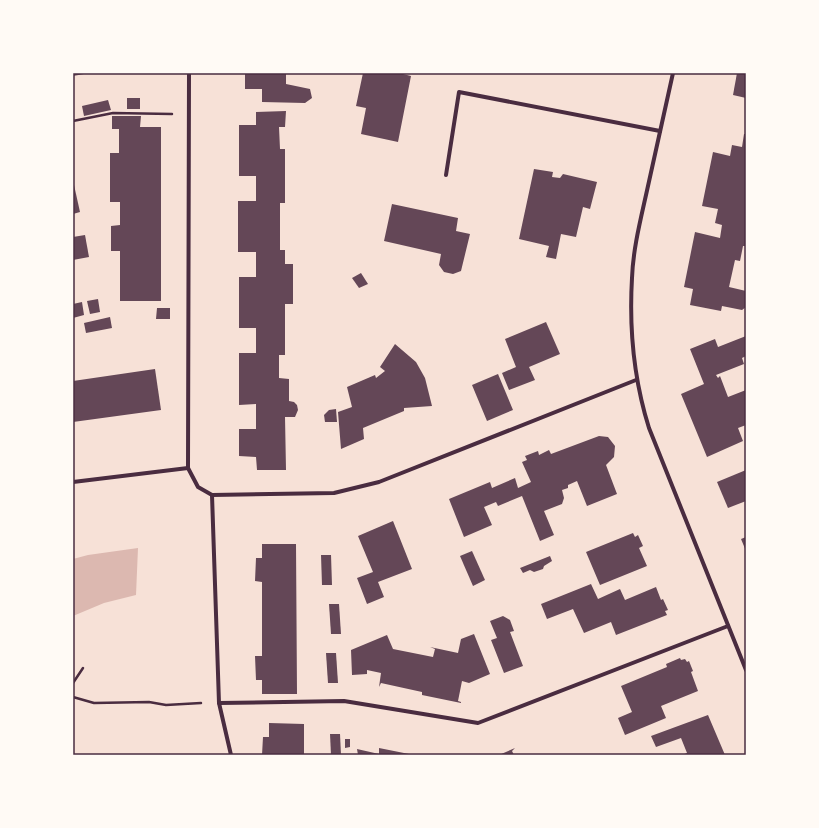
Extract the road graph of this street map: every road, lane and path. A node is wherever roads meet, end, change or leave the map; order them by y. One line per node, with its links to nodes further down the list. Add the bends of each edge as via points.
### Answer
1 (189, 73): 3 (street)
2 (673, 73): 5 (street)
3 (189, 114): 4 (path, via 112,113); 8 (street)
4 (73, 121)
5 (660, 131): 6 (street, via 459,92); 7 (street, via 637,237 632,277 631,314)
6 (446, 175)
7 (636, 380): 10 (street, via 379,482 334,493); 11 (street, via 648,428)
8 (188, 468): 9 (street); 10 (street, via 198,487)
9 (73, 482)
10 (212, 495): 16 (street)
11 (728, 626): 13 (street); 16 (street, via 478,723 344,701)
12 (83, 668): 14 (path)
13 (746, 670)
14 (73, 683)
15 (73, 697): 16 (path, via 94,704)
16 (219, 703): 17 (street)
17 (231, 755)

